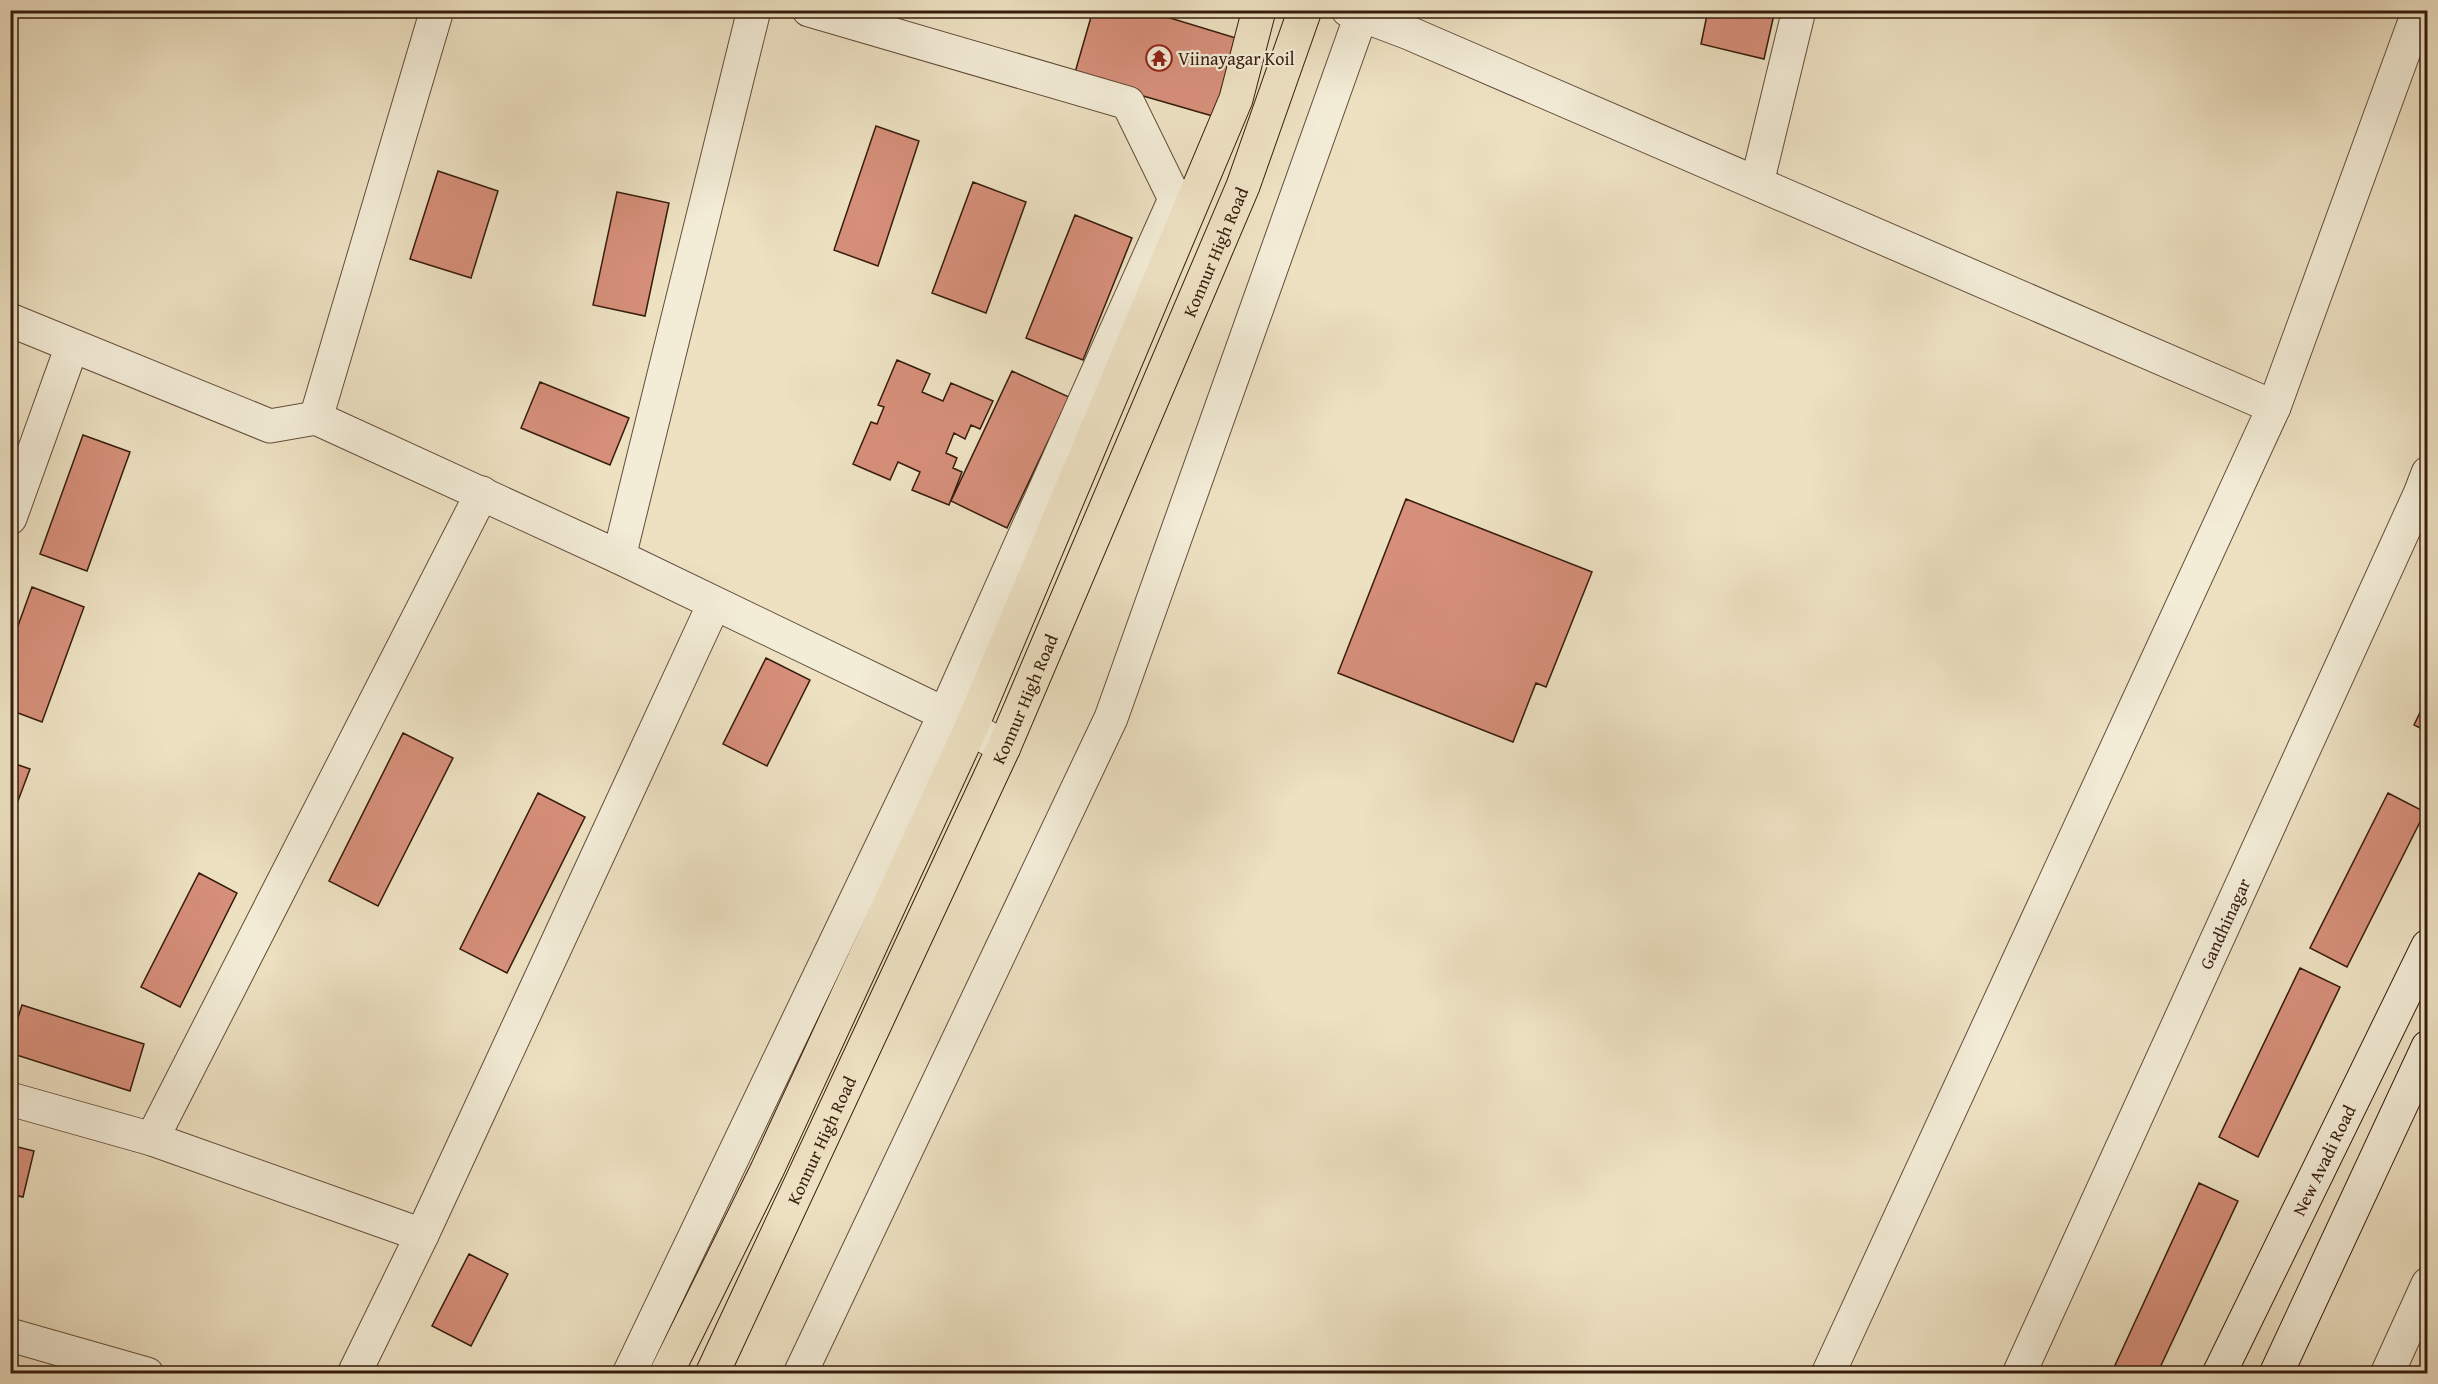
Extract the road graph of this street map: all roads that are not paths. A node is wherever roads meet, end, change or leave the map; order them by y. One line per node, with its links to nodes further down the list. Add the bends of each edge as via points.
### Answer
1 (436, 10): 13 (street)
2 (754, 10): 17 (street)
3 (809, 10): 19 (street, via 1128,103 1175,199)
4 (1258, 10): 19 (main road, via 1236,99)
5 (1305, 10): 20 (main road, Konnur High Road, via 1243,186)
6 (1799, 10): 9 (street)
7 (2419, 10): 12 (street)
8 (1358, 12): 9 (street); 33 (street, via 1111,718)
9 (1757, 183): 12 (street)
10 (10, 320): 11 (street)
11 (72, 346): 13 (street, via 270,426); 16 (street)
12 (2274, 407): 34 (street)
13 (316, 418): 15 (street)
14 (2427, 473): 35 (street, Gandhinagar)
15 (482, 493): 17 (street); 24 (street)
16 (10, 518)
17 (619, 557): 18 (street)
18 (714, 604): 19 (street); 25 (street)
19 (958, 721): 20 (street); 30 (street); 31 (main road, via 772,1159)
20 (1004, 747): 32 (main road, Konnur High Road)
21 (2427, 946): 36 (street, New Avadi Road)
22 (2427, 1047): 37 (street)
23 (10, 1099): 24 (street)
24 (152, 1139): 25 (street)
25 (422, 1235): 29 (street)
26 (2427, 1284): 38 (street)
27 (10, 1335): 28 (street)
28 (147, 1374)
29 (354, 1374)
30 (628, 1374)
31 (666, 1374)
32 (712, 1374)
33 (800, 1374)
34 (1828, 1374)
35 (2019, 1374)
36 (2219, 1374)
37 (2276, 1374)
38 (2387, 1374)

